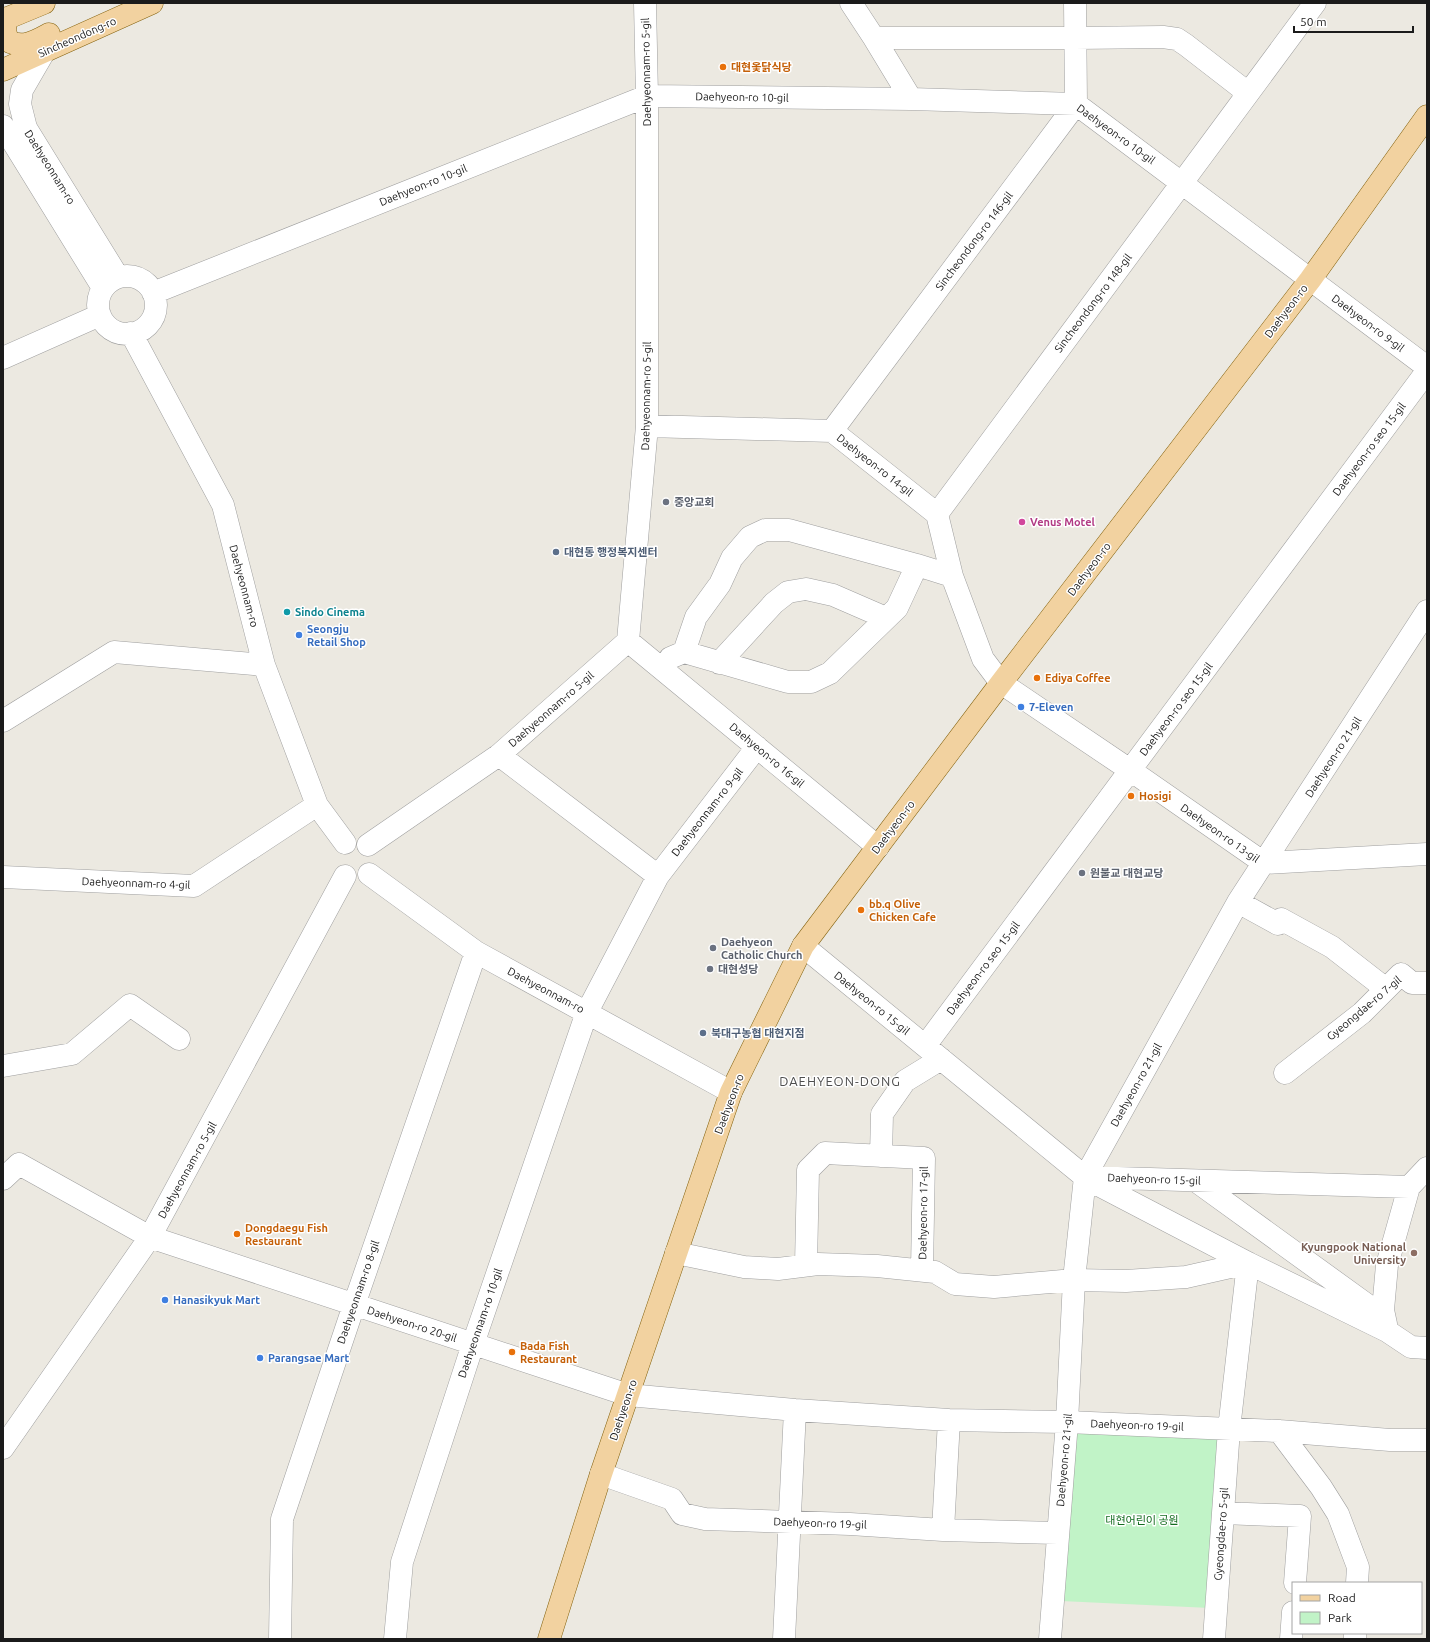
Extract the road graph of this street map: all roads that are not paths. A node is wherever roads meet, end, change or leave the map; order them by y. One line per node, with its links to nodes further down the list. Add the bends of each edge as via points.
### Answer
1 (44, 3): 8 (main road)
2 (116, 3): 8 (main road, via 30,44 14,45 8,42)
3 (152, 3): 11 (main road, Sincheondong-ro)
4 (645, 3): 14 (street, Daehyeonnam-ro 5-gil)
5 (850, 3): 9 (street)
6 (1075, 3): 10 (street)
7 (1315, 3): 13 (street, Sincheondong-ro 148-gil)
8 (5, 19)
9 (874, 38): 10 (street); 15 (street)
10 (1075, 38): 13 (street, via 1164,36 1177,39); 16 (street)
11 (44, 52): 12 (main road, Sincheondong-ro); 21 (street, Daehyeonnam-ro, via 22,90 20,104 26,128)
12 (3, 70)
13 (1248, 93): 19 (street, Sincheondong-ro 148-gil)
14 (647, 96): 15 (street, Daehyeon-ro 10-gil); 22 (street, Daehyeon-ro 10-gil); 28 (street, Daehyeonnam-ro 5-gil)
15 (911, 99): 16 (street, Daehyeon-ro 10-gil)
16 (1076, 104): 19 (street, Daehyeon-ro 10-gil); 29 (street, Sincheondong-ro 146-gil)
17 (1427, 116): 20 (main road, Daehyeon-ro)
18 (3, 126): 21 (street, Daehyeonnam-ro)
19 (1182, 183): 20 (street, Daehyeon-ro 10-gil); 30 (street, Sincheondong-ro 148-gil)
20 (1310, 280): 26 (street, Daehyeon-ro 9-gil); 40 (main road, Daehyeon-ro)
21 (111, 282): 22 (street, via 128,275 137,277 145,282); 23 (street, via 99,296)
22 (153, 293): 24 (street, via 156,308 153,317 148,325)
23 (100, 315): 24 (street, via 112,330); 25 (street)
24 (131, 334): 39 (street, Daehyeonnam-ro, via 223,504)
25 (3, 358)
26 (1427, 367)
27 (1427, 371): 44 (street, Daehyeon-ro seo 15-gil)
28 (647, 426): 29 (street, Daehyeon-ro 14-gil); 35 (street, Daehyeonnam-ro 5-gil)
29 (832, 431): 30 (street, Daehyeon-ro 14-gil)
30 (937, 514): 32 (street)
31 (917, 565): 32 (street); 34 (street, via 897,608); 36 (street, via 789,530 765,530 750,537 732,558 720,584 696,617)
32 (952, 576): 40 (street, via 983,659)
33 (1427, 611): 50 (street, Daehyeon-ro 21-gil)
34 (886, 618): 37 (street, via 830,673 811,682 788,682); 37 (street, via 833,595 806,589 788,592 774,603)
35 (628, 641): 38 (street, Daehyeon-ro 16-gil); 43 (street, Daehyeonnam-ro 5-gil)
36 (684, 652): 37 (street); 38 (street)
37 (719, 663)
38 (656, 664): 42 (street, Daehyeon-ro 16-gil)
39 (264, 665): 41 (street, via 114,652); 45 (street, Daehyeonnam-ro)
40 (1001, 683): 44 (street, Daehyeon-ro 13-gil); 48 (main road, Daehyeon-ro)
41 (3, 721)
42 (757, 747): 48 (street, Daehyeon-ro 16-gil); 53 (street, Daehyeonnam-ro 9-gil)
43 (499, 755): 47 (street, Daehyeonnam-ro 5-gil); 53 (street, Daehyeonnam-ro 5-gil)
44 (1130, 770): 50 (street, Daehyeon-ro 13-gil); 62 (street, Daehyeon-ro seo 15-gil)
45 (317, 805): 46 (street, Daehyeonnam-ro); 54 (street, Daehyeonnam-ro 4-gil, via 194,886)
46 (345, 843): 47 (street, via 357,840); 52 (street, via 337,853 336,860 340,872)
47 (368, 845): 51 (street, via 375,862)
48 (878, 847): 56 (main road, Daehyeon-ro)
49 (1427, 854): 50 (street, Daehyeon-ro 13-gil)
50 (1264, 863): 55 (street, Daehyeon-ro 21-gil)
51 (369, 874): 52 (street, via 358,879); 57 (street, Daehyeonnam-ro)
52 (345, 876): 72 (street, Daehyeonnam-ro 5-gil)
53 (658, 876): 60 (street, Daehyeonnam-ro 9-gil)
54 (3, 877)
55 (1238, 902): 59 (street, via 1278,924 1281,919 1332,947); 68 (street, Daehyeon-ro 21-gil)
56 (803, 946): 62 (street, Daehyeon-ro 15-gil); 65 (main road, Daehyeon-ro)
57 (476, 952): 60 (street, Daehyeonnam-ro); 78 (street, Daehyeonnam-ro 8-gil)
58 (1427, 983): 59 (street, Gyeongdae-ro 7-gil, via 1412,983 1401,974)
59 (1386, 989): 64 (street, Gyeongdae-ro 7-gil, via 1362,1013)
60 (587, 1012): 65 (street, Daehyeonnam-ro); 80 (street, Daehyeonnam-ro 10-gil)
61 (179, 1039): 63 (street, via 130,1005 72,1054)
62 (933, 1053): 66 (street, via 905,1081 882,1114); 68 (street, Daehyeon-ro 15-gil)
63 (3, 1066)
64 (1285, 1073)
65 (732, 1092): 73 (main road, Daehyeon-ro)
66 (882, 1156): 75 (street, Daehyeon-ro 17-gil, via 825,1153 808,1170); 76 (street, Daehyeon-ro 17-gil, via 924,1158)
67 (1427, 1168): 71 (street)
68 (1085, 1177): 70 (street, Daehyeon-ro 15-gil); 74 (street); 77 (street, Daehyeon-ro 21-gil)
69 (3, 1179): 72 (street, Daehyeon-ro 20-gil, via 18,1164)
70 (1196, 1181): 71 (street, Daehyeon-ro 15-gil); 79 (street)
71 (1409, 1187): 79 (street, via 1387,1265)
72 (150, 1237): 78 (street, Daehyeon-ro 20-gil); 89 (street, Daehyeonnam-ro 5-gil)
73 (676, 1253): 75 (street, Daehyeon-ro 17-gil, via 744,1267 778,1269); 82 (main road, Daehyeon-ro)
74 (1248, 1263): 77 (street, via 1186,1277 1126,1281); 79 (street); 86 (street)
75 (806, 1265): 76 (street, Daehyeon-ro 17-gil, via 877,1266)
76 (922, 1270): 77 (street, Daehyeon-ro 17-gil, via 935,1272 955,1284 994,1286)
77 (1074, 1280): 85 (street, Daehyeon-ro 21-gil)
78 (354, 1305): 80 (street, Daehyeon-ro 20-gil); 98 (street, Daehyeonnam-ro 8-gil, via 282,1519)
79 (1385, 1320): 81 (street, via 1411,1347)
80 (473, 1344): 82 (street, Daehyeon-ro 20-gil); 99 (street, Daehyeonnam-ro 10-gil, via 402,1562)
81 (1427, 1348)
82 (628, 1395): 83 (street, Daehyeon-ro 19-gil); 90 (main road, Daehyeon-ro)
83 (795, 1410): 84 (street, Daehyeon-ro 19-gil); 92 (street)
84 (948, 1420): 85 (street, Daehyeon-ro 19-gil); 93 (street)
85 (1067, 1422): 86 (street, Daehyeon-ro 19-gil); 94 (street, Daehyeon-ro 21-gil)
86 (1229, 1429): 87 (street, Daehyeon-ro 19-gil); 91 (street, Gyeongdae-ro 5-gil)
87 (1279, 1431): 88 (street, Daehyeon-ro 19-gil, via 1390,1440); 96 (street, via 1338,1514 1358,1567)
88 (1427, 1440)
89 (3, 1448)
90 (601, 1474): 92 (street, Daehyeon-ro 19-gil, via 672,1499 682,1514 689,1516 704,1519); 100 (main road, Daehyeon-ro)
91 (1223, 1513): 95 (street, via 1300,1516); 103 (street, Gyeongdae-ro 5-gil)
92 (790, 1522): 93 (street, Daehyeon-ro 19-gil); 101 (street)
93 (943, 1530): 94 (street, Daehyeon-ro 19-gil)
94 (1058, 1533): 102 (street, Daehyeon-ro 21-gil)
95 (1295, 1582)
96 (1357, 1582)
97 (1292, 1626): 104 (street)
98 (280, 1639)
99 (395, 1639)
100 (549, 1639)
101 (784, 1639)
102 (1050, 1639)
103 (1214, 1639)
104 (1291, 1639)

